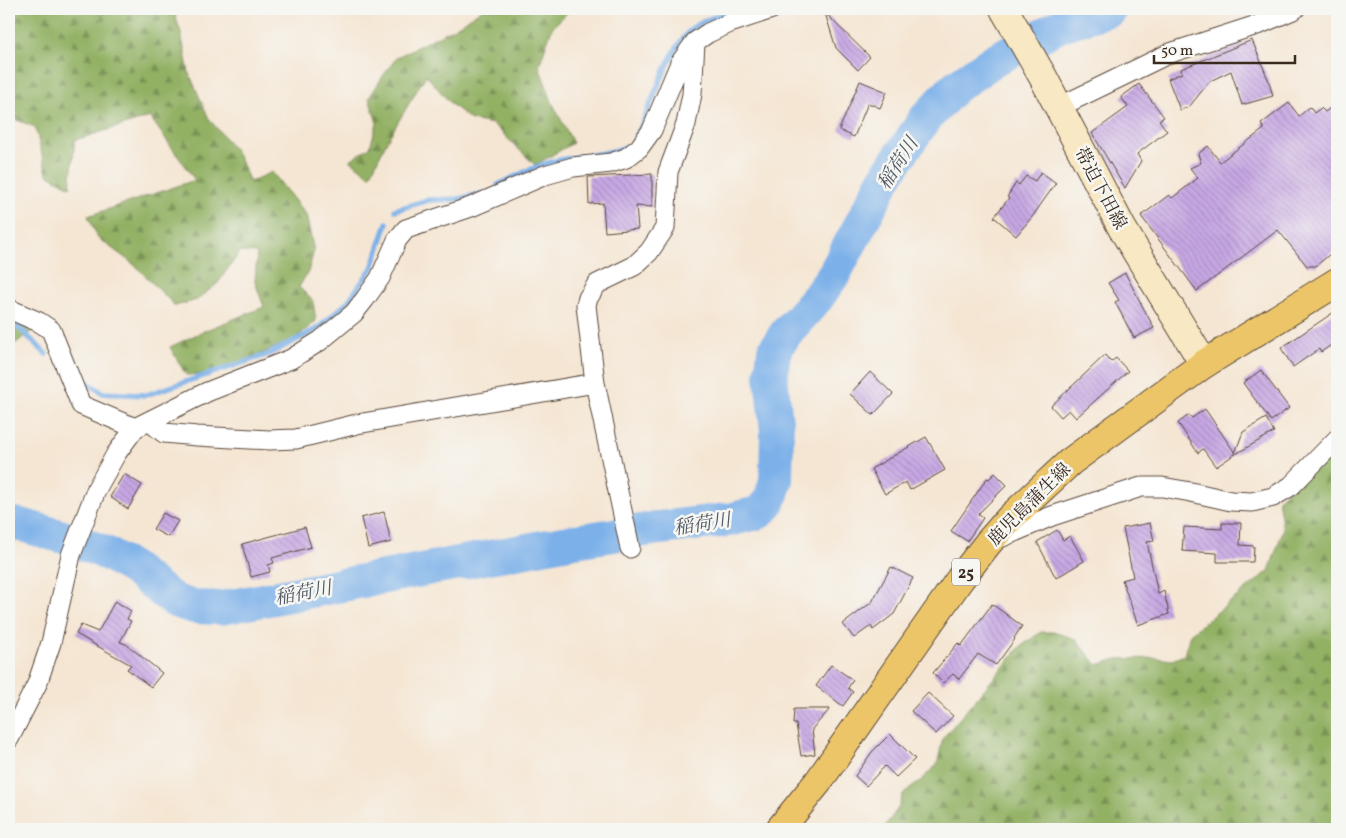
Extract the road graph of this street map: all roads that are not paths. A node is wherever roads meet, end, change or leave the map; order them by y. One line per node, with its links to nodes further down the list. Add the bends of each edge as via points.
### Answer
1 (772, 9): 4 (street)
2 (1004, 9): 6 (main road, 帯迫下田線)
3 (1295, 9): 6 (street, via 1170,54)
4 (749, 12): 5 (street)
5 (695, 42): 10 (street, via 686,124 668,172 665,228 649,252 634,266 598,284 588,298); 11 (street, via 680,63 652,130 639,148 626,158 545,175 470,207 406,229 365,299 354,313 320,342 291,359 207,392)
6 (1059, 107): 9 (main road, 帯迫下田線, via 1122,228)
7 (1337, 282): 9 (main road, 鹿児島蒲生線 / 25)
8 (9, 309): 11 (street, via 51,330 81,405)
9 (1204, 364): 13 (main road, 鹿児島蒲生線 / 25, via 1070,462 1010,518)
10 (594, 382): 11 (street, via 296,438 197,436 164,433); 14 (street)
11 (142, 425): 15 (street, via 116,454 97,488 71,555 51,643 37,684)
12 (1337, 440): 13 (street, via 1291,486 1273,497 1252,502 1231,501 1162,487 1141,487 1052,516)
13 (988, 544): 17 (main road, 鹿児島蒲生線 / 25, via 818,782)
14 (630, 548)
15 (15, 713): 16 (street)
16 (9, 738)
17 (780, 829)

